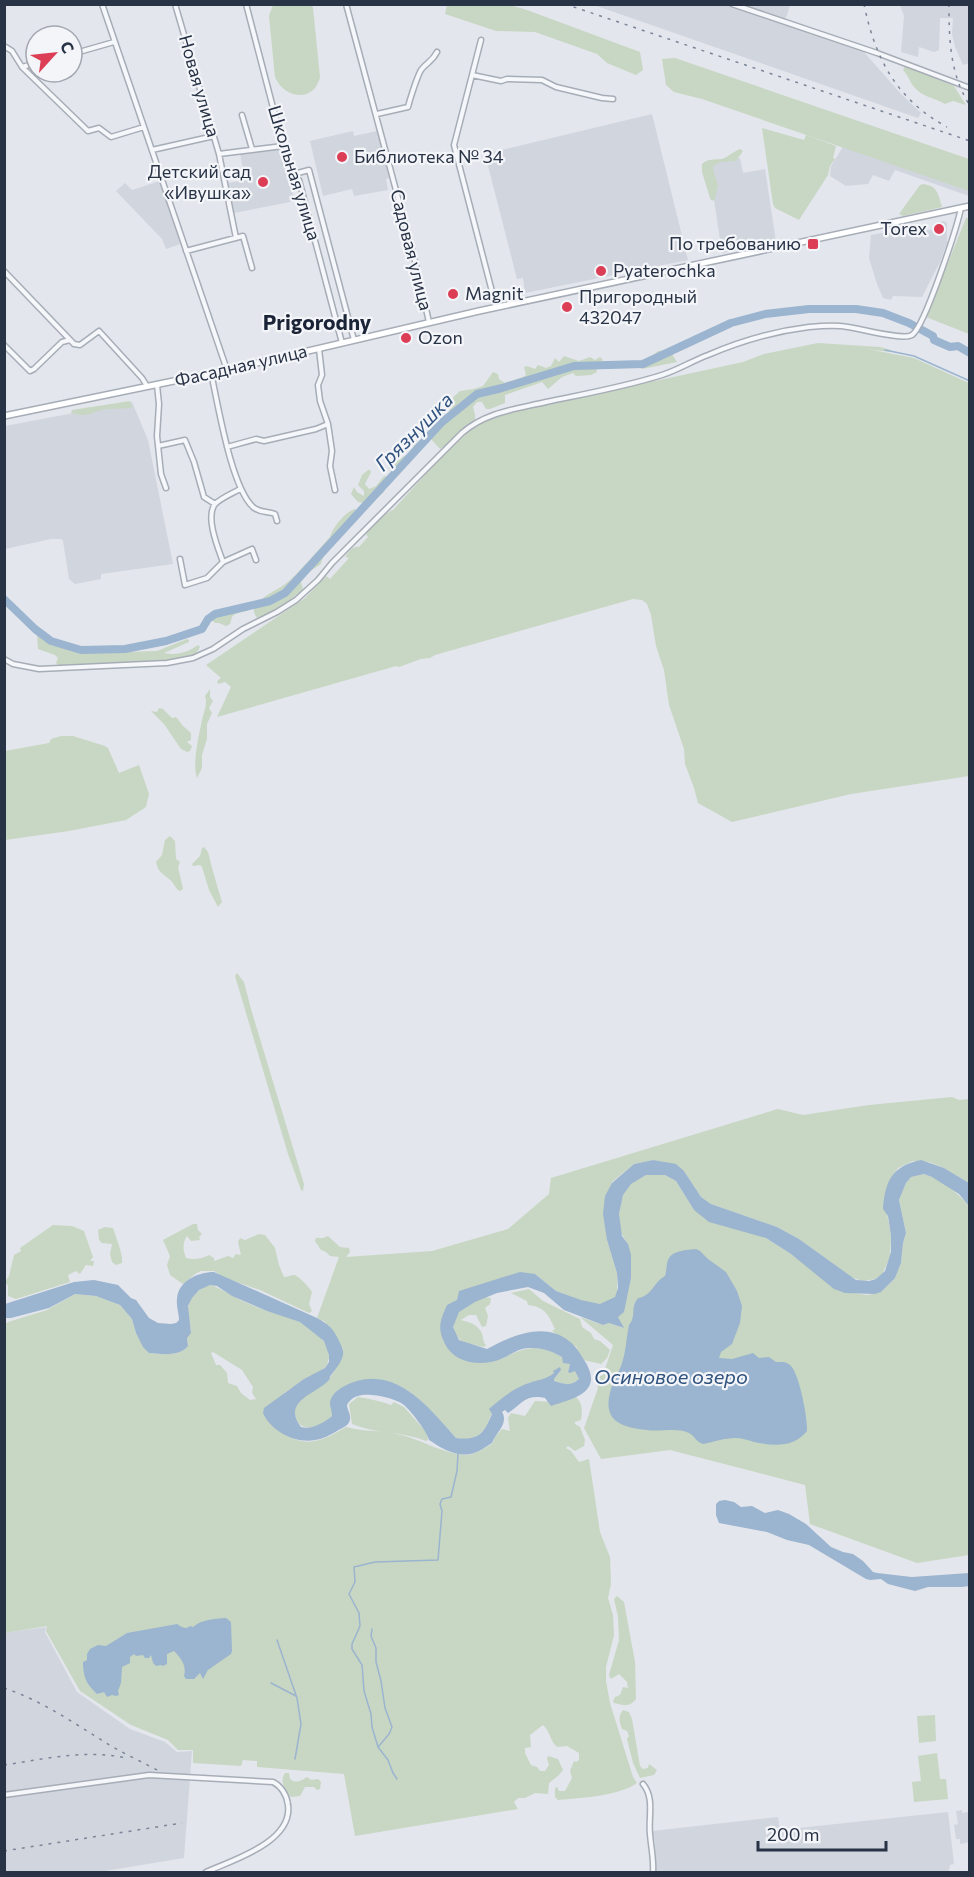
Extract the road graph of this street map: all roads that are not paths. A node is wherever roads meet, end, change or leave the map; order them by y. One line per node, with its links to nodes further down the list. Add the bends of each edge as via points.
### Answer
1 (102, 4): 7 (street)
2 (175, 4): 18 (street, Новая улица)
3 (246, 4): 19 (street, Школьная улица)
4 (346, 4): 15 (street, Садовая улица)
5 (732, 4): 13 (street)
6 (481, 40): 12 (street)
7 (114, 42): 9 (street); 17 (street)
8 (4, 46): 11 (street)
9 (84, 51)
10 (437, 52): 15 (street, via 421,70 408,107)
11 (22, 67): 17 (street, via 88,131 99,128 111,137)
12 (472, 75): 14 (street, via 501,81 542,80 556,87); 30 (street, via 454,145)
13 (969, 88)
14 (613, 99)
15 (376, 114): 31 (street, Садовая улица)
16 (242, 115): 20 (street)
17 (144, 127): 21 (street)
18 (214, 136): 21 (street); 22 (street, Новая улица)
19 (283, 146): 20 (street); 23 (street, Школьная улица)
20 (252, 149): 22 (street)
21 (152, 150): 27 (street)
22 (219, 154): 26 (street, Новая улица)
23 (294, 174): 33 (street, via 309,170); 34 (street, Школьная улица, via 299,180)
24 (969, 206): 25 (main road, Фасадная улица)
25 (961, 208): 30 (main road, Фасадная улица); 53 (street, via 947,255 914,334 897,337 840,326 783,331 710,354 662,375 482,418 462,433 296,600 200,656 166,663 39,669)
26 (236, 238): 27 (street); 28 (street, via 243,236)
27 (186, 251): 37 (street)
28 (252, 268)
29 (4, 271): 32 (street)
30 (496, 307): 31 (main road, Фасадная улица)
31 (429, 322): 33 (main road, Фасадная улица)
32 (70, 340): 35 (street, via 62,342 30,371); 40 (street, via 80,345 99,331)
33 (354, 340): 34 (main road, Фасадная улица)
34 (342, 343): 36 (main road, Фасадная улица)
35 (4, 345)
36 (319, 349): 37 (main road, Фасадная улица); 42 (street, via 322,375 318,385)
37 (227, 370): 38 (main road, Фасадная улица)
38 (211, 373): 39 (main road, Фасадная улица); 44 (street)
39 (157, 385): 40 (main road, Фасадная улица); 43 (street)
40 (147, 387): 41 (main road, Фасадная улица)
41 (4, 416)
42 (328, 424): 44 (street); 47 (street)
43 (158, 446): 45 (street); 48 (street, via 185,440 204,497)
44 (227, 447): 46 (street)
45 (166, 488)
46 (240, 489): 48 (street); 49 (street, via 253,507 275,514)
47 (335, 490)
48 (215, 504): 52 (street, via 212,529)
49 (277, 521)
50 (180, 559): 52 (street, via 185,585 207,578)
51 (256, 560): 52 (street, via 252,549)
52 (223, 562)
53 (4, 659)
54 (643, 1784): 57 (street, via 651,1810)
55 (4, 1795): 56 (street, via 149,1775 277,1784 288,1802 285,1825 254,1851)
56 (206, 1872)
57 (653, 1872)

